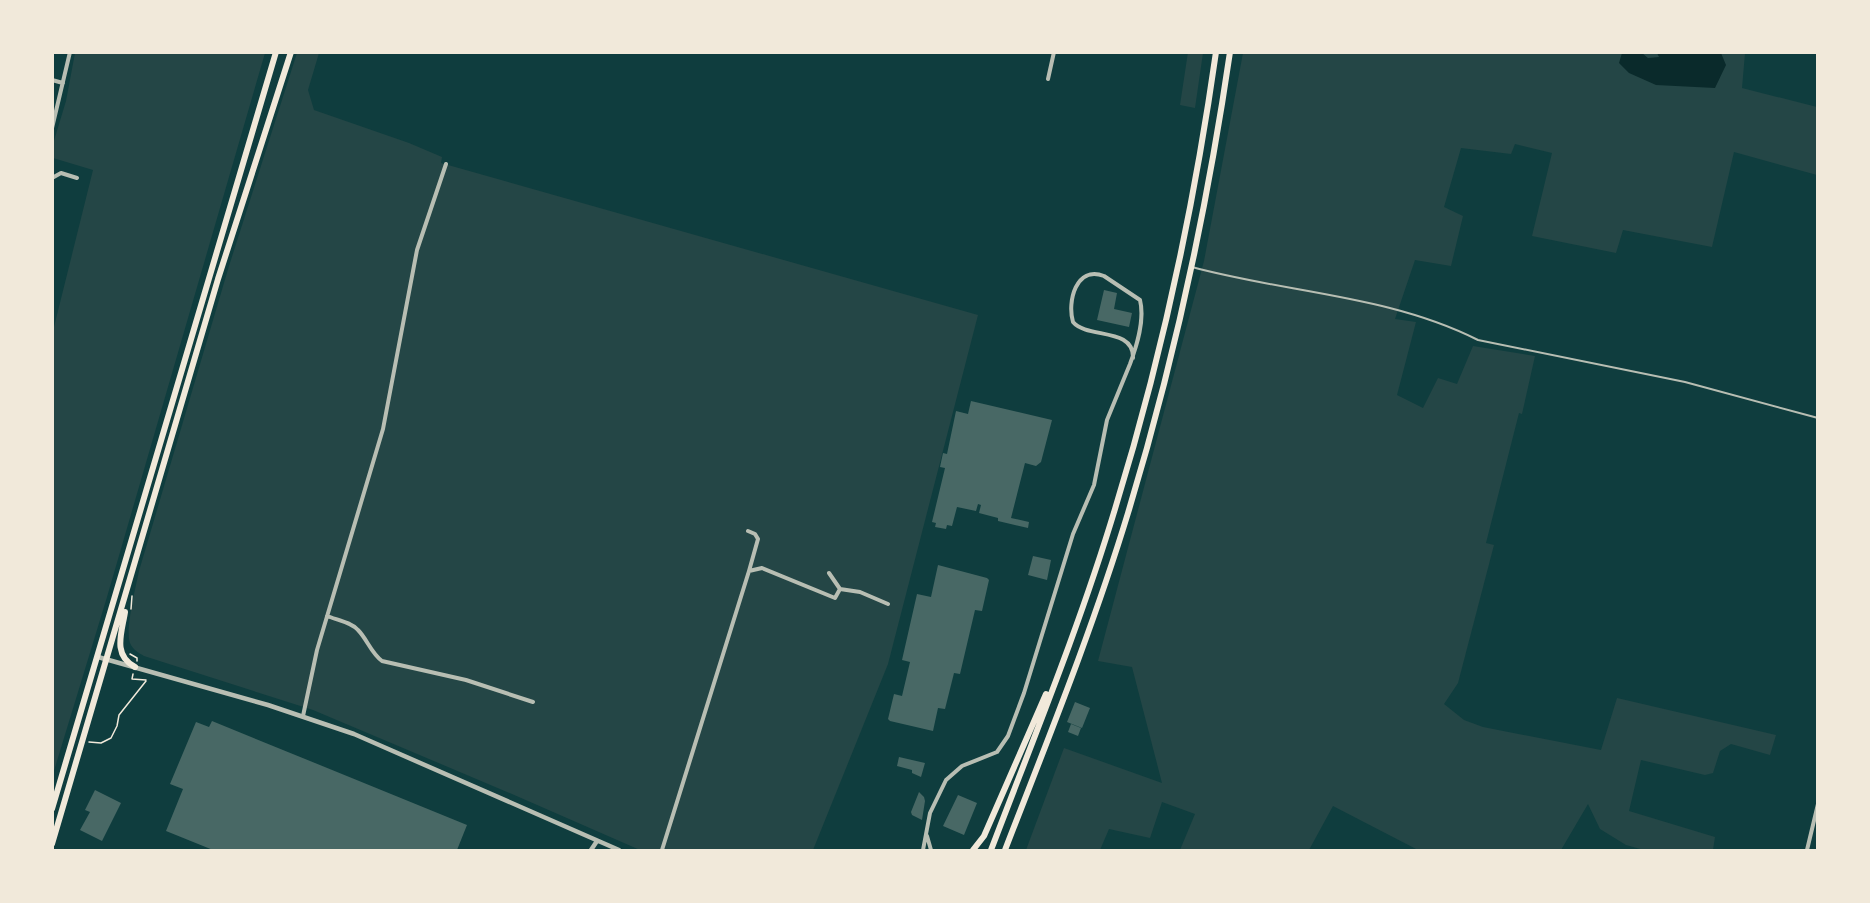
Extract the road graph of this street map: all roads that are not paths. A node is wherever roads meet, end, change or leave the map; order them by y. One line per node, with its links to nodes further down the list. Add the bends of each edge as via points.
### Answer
1 (70, 52): 9 (street)
2 (276, 52): 25 (main road)
3 (291, 52): 20 (main road)
4 (1054, 52): 7 (street)
5 (1216, 52): 24 (main road, via 1190,208 1152,378)
6 (1230, 52): 14 (main road)
7 (1048, 79)
8 (52, 80): 9 (street)
9 (64, 83): 10 (street)
10 (52, 128)
11 (446, 164): 23 (street, via 417,250 382,431)
12 (52, 178): 13 (street, via 61,174)
13 (77, 178)
14 (1192, 267): 16 (lane, via 1377,304 1448,325 1478,340 1685,382); 35 (main road, via 1128,513 1081,654)
15 (1133, 358): 15 (street, via 1132,348 1125,340 1082,329 1073,322 1071,296 1087,276 1098,273 1140,300 1141,321); 32 (street, via 1107,420 1094,485 1073,534 1008,736 997,752 962,766 946,780)
16 (1818, 418)
17 (748, 531): 18 (street, via 758,539)
18 (749, 571): 21 (street, via 762,568 835,598); 38 (street)
19 (829, 573): 21 (street)
20 (129, 581): 26 (main road); 27 (main road, via 120,646 126,661)
21 (840, 589): 22 (street, via 860,592)
22 (888, 604)
23 (327, 616): 28 (street, via 352,625 382,660 466,680); 29 (street)
24 (1077, 625): 41 (main road, via 984,836); 42 (main road)
25 (98, 657): 26 (street); 31 (main road)
26 (108, 659): 27 (street); 34 (main road)
27 (135, 667): 29 (street)
28 (533, 702)
29 (303, 716): 33 (street, via 354,734)
30 (1818, 804): 43 (street)
31 (52, 809)
32 (928, 823): 39 (street); 40 (street)
33 (597, 841): 36 (street); 37 (street)
34 (52, 844)
35 (1006, 849)
36 (591, 850)
37 (619, 850)
38 (662, 850)
39 (923, 850)
40 (931, 850)
41 (973, 850)
42 (991, 850)
43 (1807, 850)

